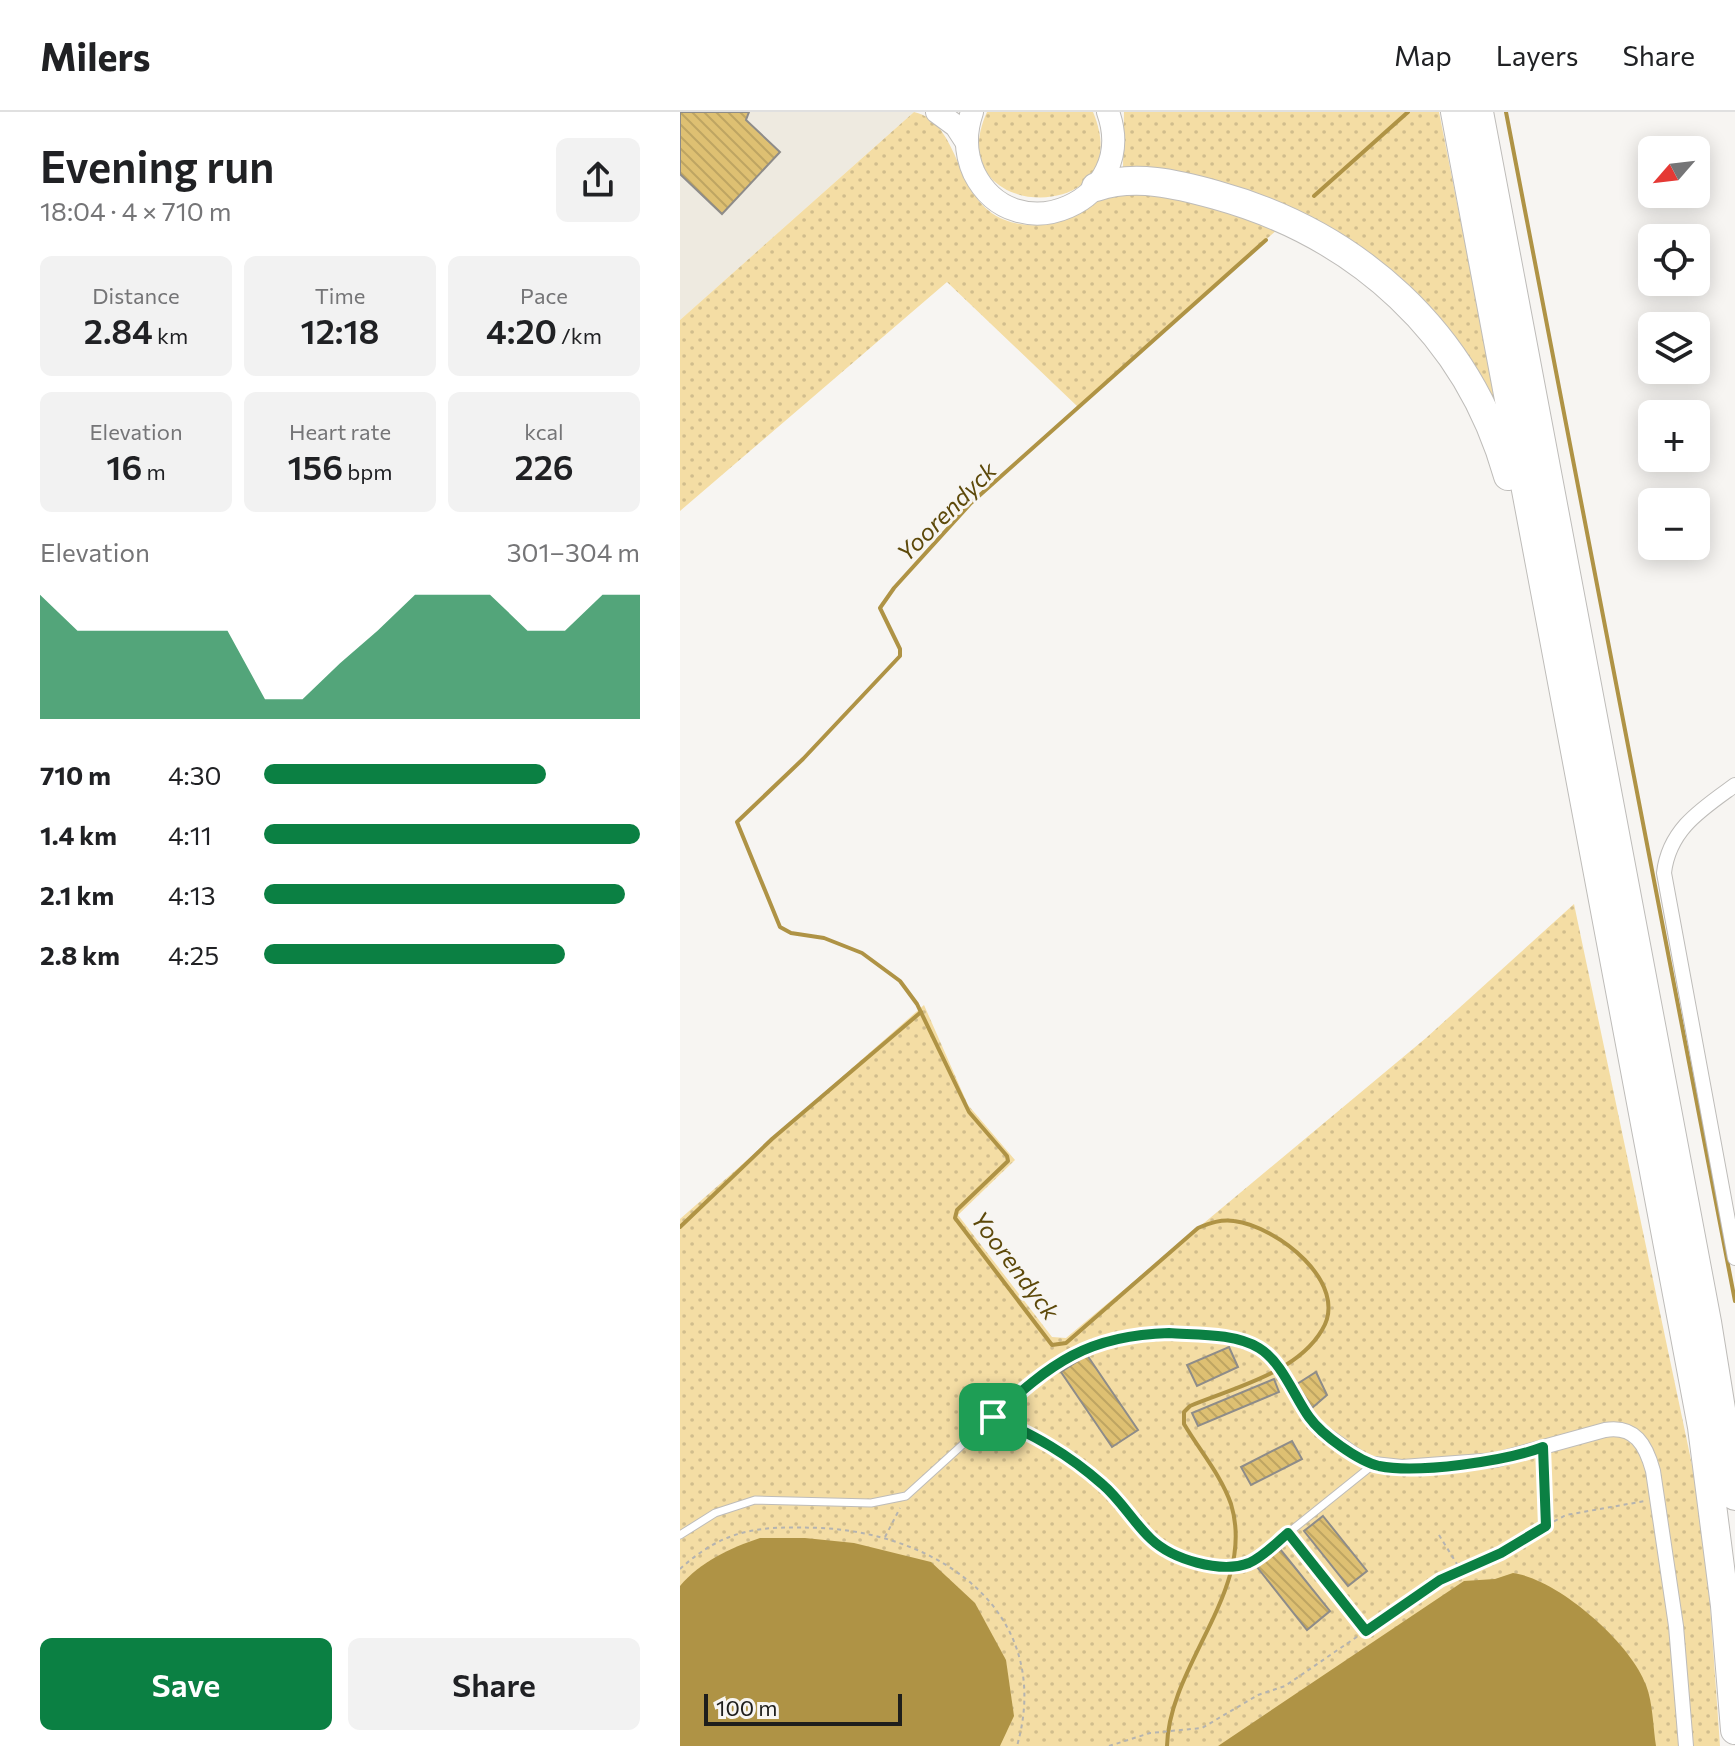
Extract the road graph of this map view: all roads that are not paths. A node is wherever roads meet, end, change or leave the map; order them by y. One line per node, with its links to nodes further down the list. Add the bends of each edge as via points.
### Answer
1 (937, 112): 5 (street)
2 (972, 112): 5 (street)
3 (1108, 112): 6 (street, via 1112,152)
4 (1474, 114): 7 (highway); 12 (highway, via 1702,1296)
5 (967, 143): 6 (street, via 979,181 1014,208 1059,211)
6 (1096, 187): 7 (highway, via 1152,182 1280,217 1359,261 1426,321 1471,385 1500,448 1538,610)
7 (1566, 701): 16 (highway, via 1702,1427)
8 (1735, 785): 9 (street, via 1677,834 1664,873)
9 (1735, 1258)
10 (993, 1417): 11 (lane, via 1053,1367 1100,1341 1169,1333 1214,1336 1257,1346 1274,1362 1311,1420); 13 (lane, via 1070,1456 1159,1545 1186,1558 1236,1565 1257,1558); 14 (lane, via 906,1496 871,1503 755,1500 715,1513)
11 (1374, 1464): 13 (lane); 17 (street, via 1496,1460 1605,1430 1628,1429 1646,1449 1657,1500 1676,1626)
12 (1735, 1496)
13 (1288, 1533): 15 (lane)
14 (680, 1535)
15 (1326, 1582)
16 (1735, 1730)
17 (1686, 1746)

